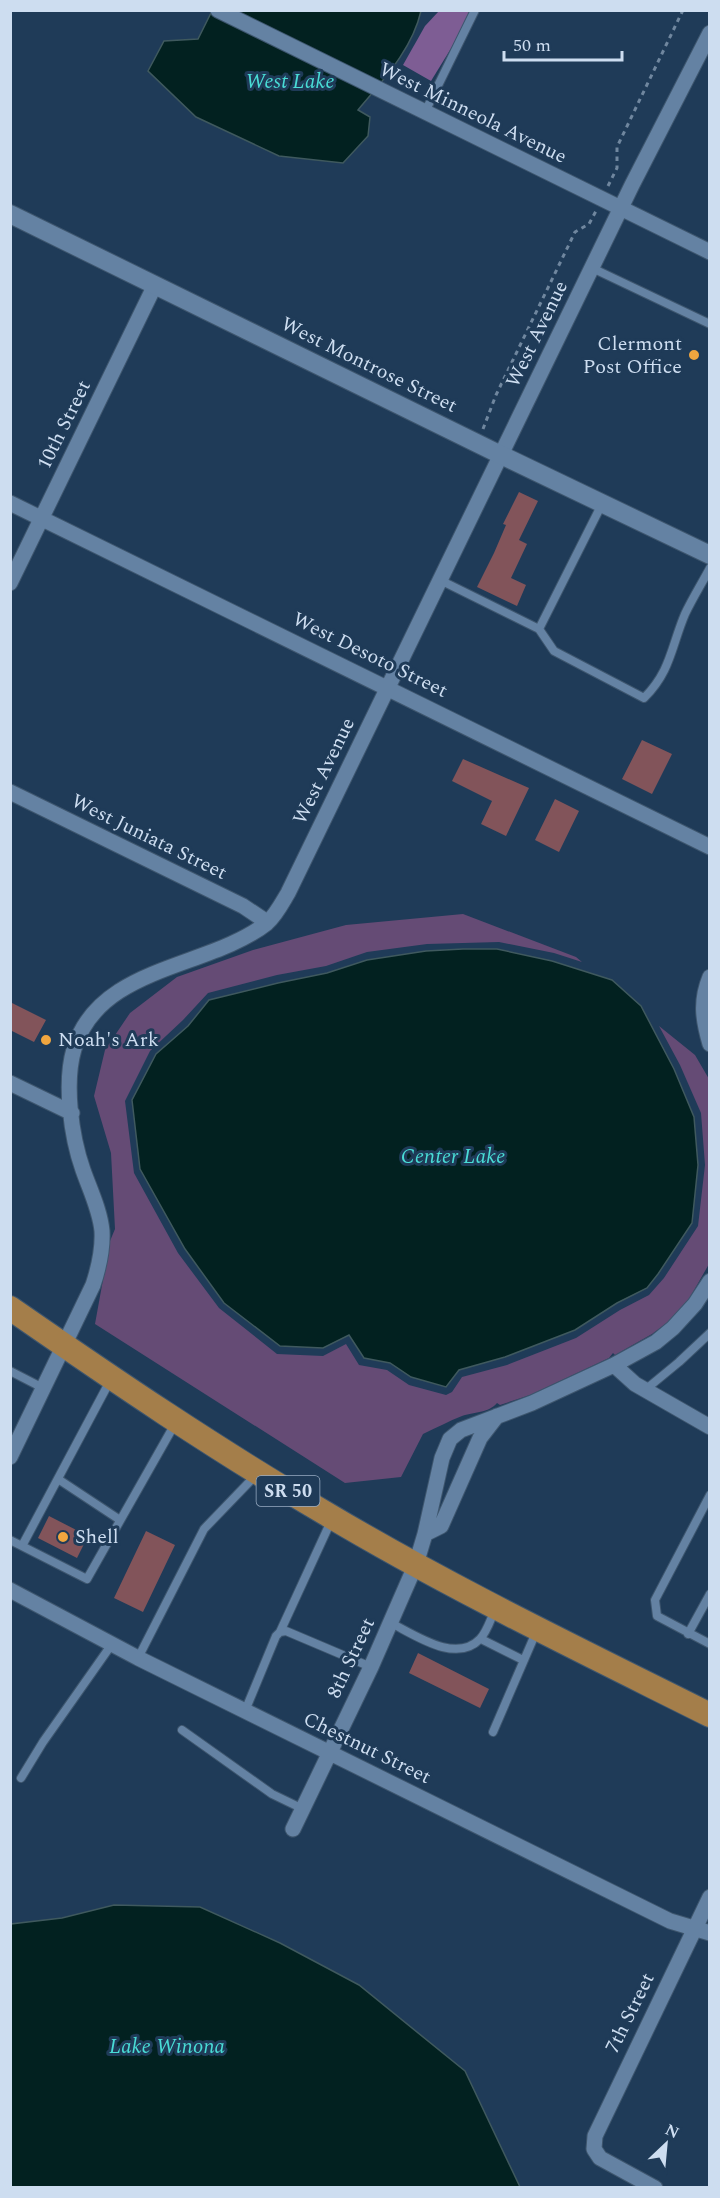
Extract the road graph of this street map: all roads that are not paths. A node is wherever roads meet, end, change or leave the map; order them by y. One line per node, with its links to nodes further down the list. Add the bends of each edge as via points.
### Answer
1 (218, 10): 4 (street, West Minneola Avenue)
2 (476, 10): 4 (lane)
3 (710, 33): 5 (street, West Avenue)
4 (425, 112): 5 (street, West Minneola Avenue)
5 (621, 208): 7 (street, West Minneola Avenue); 8 (street, West Avenue)
6 (10, 214): 9 (street, West Montrose Street)
7 (710, 252)
8 (592, 268): 10 (lane); 11 (street, West Avenue)
9 (155, 285): 11 (street, West Montrose Street); 14 (street, 10th Street)
10 (710, 324)
11 (501, 455): 13 (street, West Montrose Street); 17 (street, West Avenue)
12 (10, 502): 14 (street, West Desoto Street)
13 (602, 504): 15 (street, West Montrose Street); 19 (lane)
14 (43, 518): 18 (street, 10th Street); 20 (street, West Desoto Street)
15 (710, 555)
16 (710, 568): 19 (lane, via 685,615 670,660 657,685 644,698 554,651)
17 (440, 580): 19 (lane); 20 (street, West Avenue)
18 (10, 583)
19 (539, 629)
20 (387, 687): 22 (street, West Desoto Street); 23 (street, West Avenue, via 288,893)
21 (10, 792): 23 (street, West Juniata Street, via 243,906)
22 (710, 847)
23 (267, 922): 28 (street, West Avenue, via 226,945 151,974 105,1002 74,1047 69,1068)
24 (710, 977): 25 (street, via 705,988)
25 (706, 1011): 26 (street)
26 (710, 1044)
27 (10, 1083): 28 (street)
28 (72, 1113): 32 (street, West Avenue, via 76,1148 102,1229 102,1246 93,1285)
29 (710, 1281): 33 (street, 8th Street, via 673,1328)
30 (15, 1314): 32 (highway, SR 50)
31 (710, 1333): 37 (lane)
32 (64, 1345): 35 (highway, SR 50); 36 (street, West Avenue)
33 (614, 1365): 37 (street); 38 (street, 8th Street)
34 (10, 1371): 36 (lane)
35 (111, 1378): 39 (highway, SR 50); 43 (lane)
36 (43, 1388): 41 (street, West Avenue)
37 (645, 1390): 40 (street)
38 (497, 1416): 47 (street, via 480,1438 441,1526); 47 (street, 8th Street, via 460,1430 450,1439)
39 (176, 1421): 42 (highway, SR 50); 46 (lane)
40 (710, 1426)
41 (10, 1456)
42 (258, 1473): 45 (highway, SR 50); 61 (lane, via 204,1528)
43 (58, 1479): 46 (lane); 49 (lane)
44 (710, 1495): 57 (lane, via 655,1600 657,1616)
45 (332, 1518): 50 (highway, SR 50); 56 (lane)
46 (120, 1520): 49 (lane, via 87,1579)
47 (425, 1534): 50 (street, 8th Street)
48 (10, 1540): 49 (lane)
49 (22, 1546)
50 (416, 1564): 53 (highway, SR 50); 54 (street, 8th Street)
51 (10, 1590): 59 (street, Chestnut Street)
52 (710, 1594): 57 (lane)
53 (496, 1608): 55 (highway, SR 50); 58 (lane)
54 (390, 1623): 58 (lane, via 450,1648 464,1649); 63 (street, 8th Street)
55 (538, 1629): 62 (lane); 65 (highway, SR 50)
56 (280, 1632): 63 (lane, via 286,1631); 64 (lane)
57 (688, 1634): 60 (lane)
58 (481, 1639): 62 (lane)
59 (112, 1644): 61 (street, Chestnut Street); 69 (lane)
60 (710, 1644)
61 (138, 1658): 64 (street, Chestnut Street)
62 (524, 1660): 67 (lane)
63 (371, 1667): 68 (street, 8th Street)
64 (244, 1711): 68 (street, Chestnut Street)
65 (710, 1715)
66 (182, 1730): 70 (lane, via 272,1794)
67 (493, 1732)
68 (330, 1754): 70 (street, 8th Street); 73 (street, Chestnut Street, via 659,1916)
69 (21, 1778)
70 (303, 1809): 71 (street, 8th Street)
71 (293, 1829)
72 (710, 1897): 73 (street, 7th Street)
73 (694, 1929): 74 (street, Chestnut Street); 75 (street, 7th Street, via 595,2136 594,2149 600,2158)
74 (710, 1933)
75 (655, 2187)

